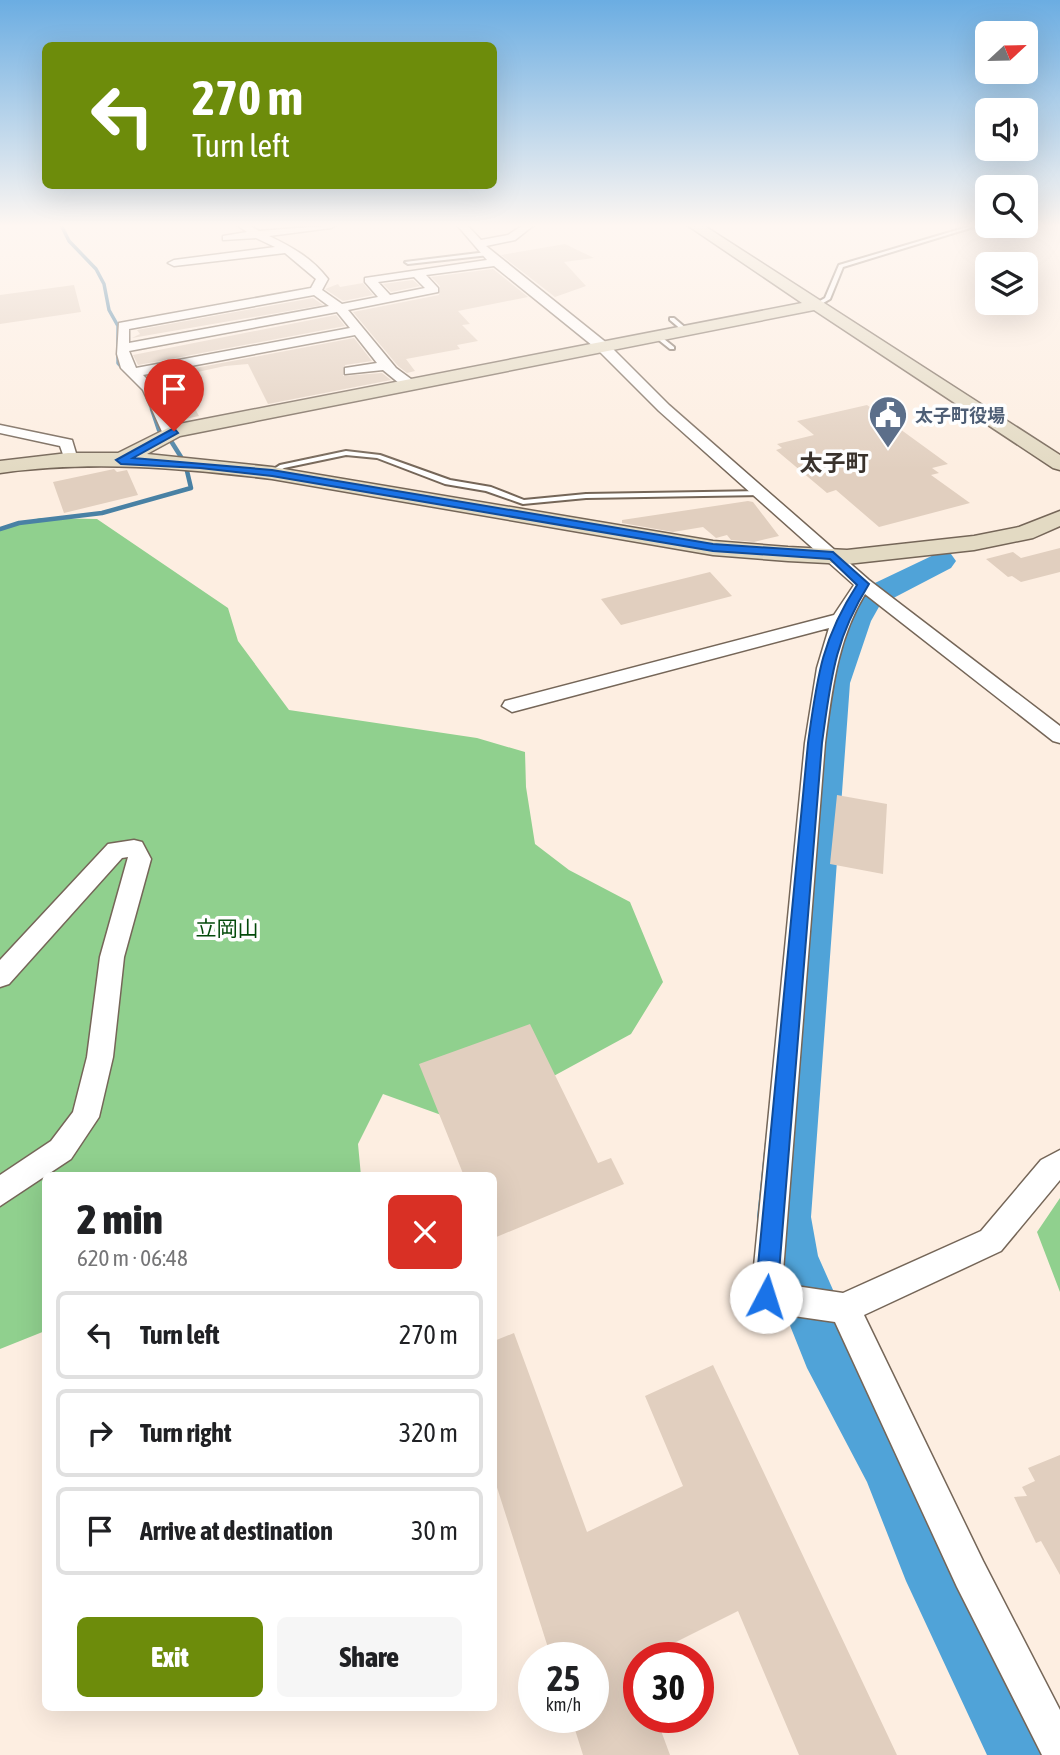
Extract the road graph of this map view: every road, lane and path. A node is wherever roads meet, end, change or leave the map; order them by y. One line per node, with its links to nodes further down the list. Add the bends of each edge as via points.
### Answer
1 (229, 307): 10 (street, via 124,326)
2 (346, 307): 6 (street)
3 (554, 307): 9 (street)
4 (797, 307): 8 (street, via 678,325)
5 (820, 307): 20 (street)
6 (340, 308): 7 (street); 10 (street)
7 (359, 330): 12 (street); 14 (street)
8 (657, 336): 9 (street); 11 (lane)
9 (603, 347): 15 (street); 23 (street, via 664,408)
10 (123, 348): 14 (street)
11 (672, 348)
12 (387, 365): 13 (street); 15 (street)
13 (350, 371)
14 (133, 373): 17 (street, via 149,388)
15 (410, 385): 17 (street)
16 (0, 429): 18 (street, via 67,443)
17 (169, 433): 19 (street)
18 (71, 460): 19 (street); 21 (street)
19 (121, 460): 22 (street)
20 (1060, 464)
21 (0, 467)
22 (272, 473): 23 (lane, via 282,466 346,453 378,456 448,482 488,489 523,502 586,496); 25 (street, via 713,548)
23 (762, 493): 25 (street)
24 (1060, 518): 25 (street, via 1025,533 974,543)
25 (833, 556): 26 (street)
26 (871, 590): 27 (street); 29 (street)
27 (841, 619): 28 (street); 33 (street, via 826,668 815,743 766,1297)
28 (512, 706)
29 (1060, 736)
30 (0, 977): 32 (street, via 116,850 134,848 140,859 112,957 100,1057 85,1117 61,1150)
31 (1060, 1163): 33 (street, via 991,1241)
32 (0, 1192)
33 (844, 1308): 34 (street, via 970,1574)
34 (1060, 1750)

